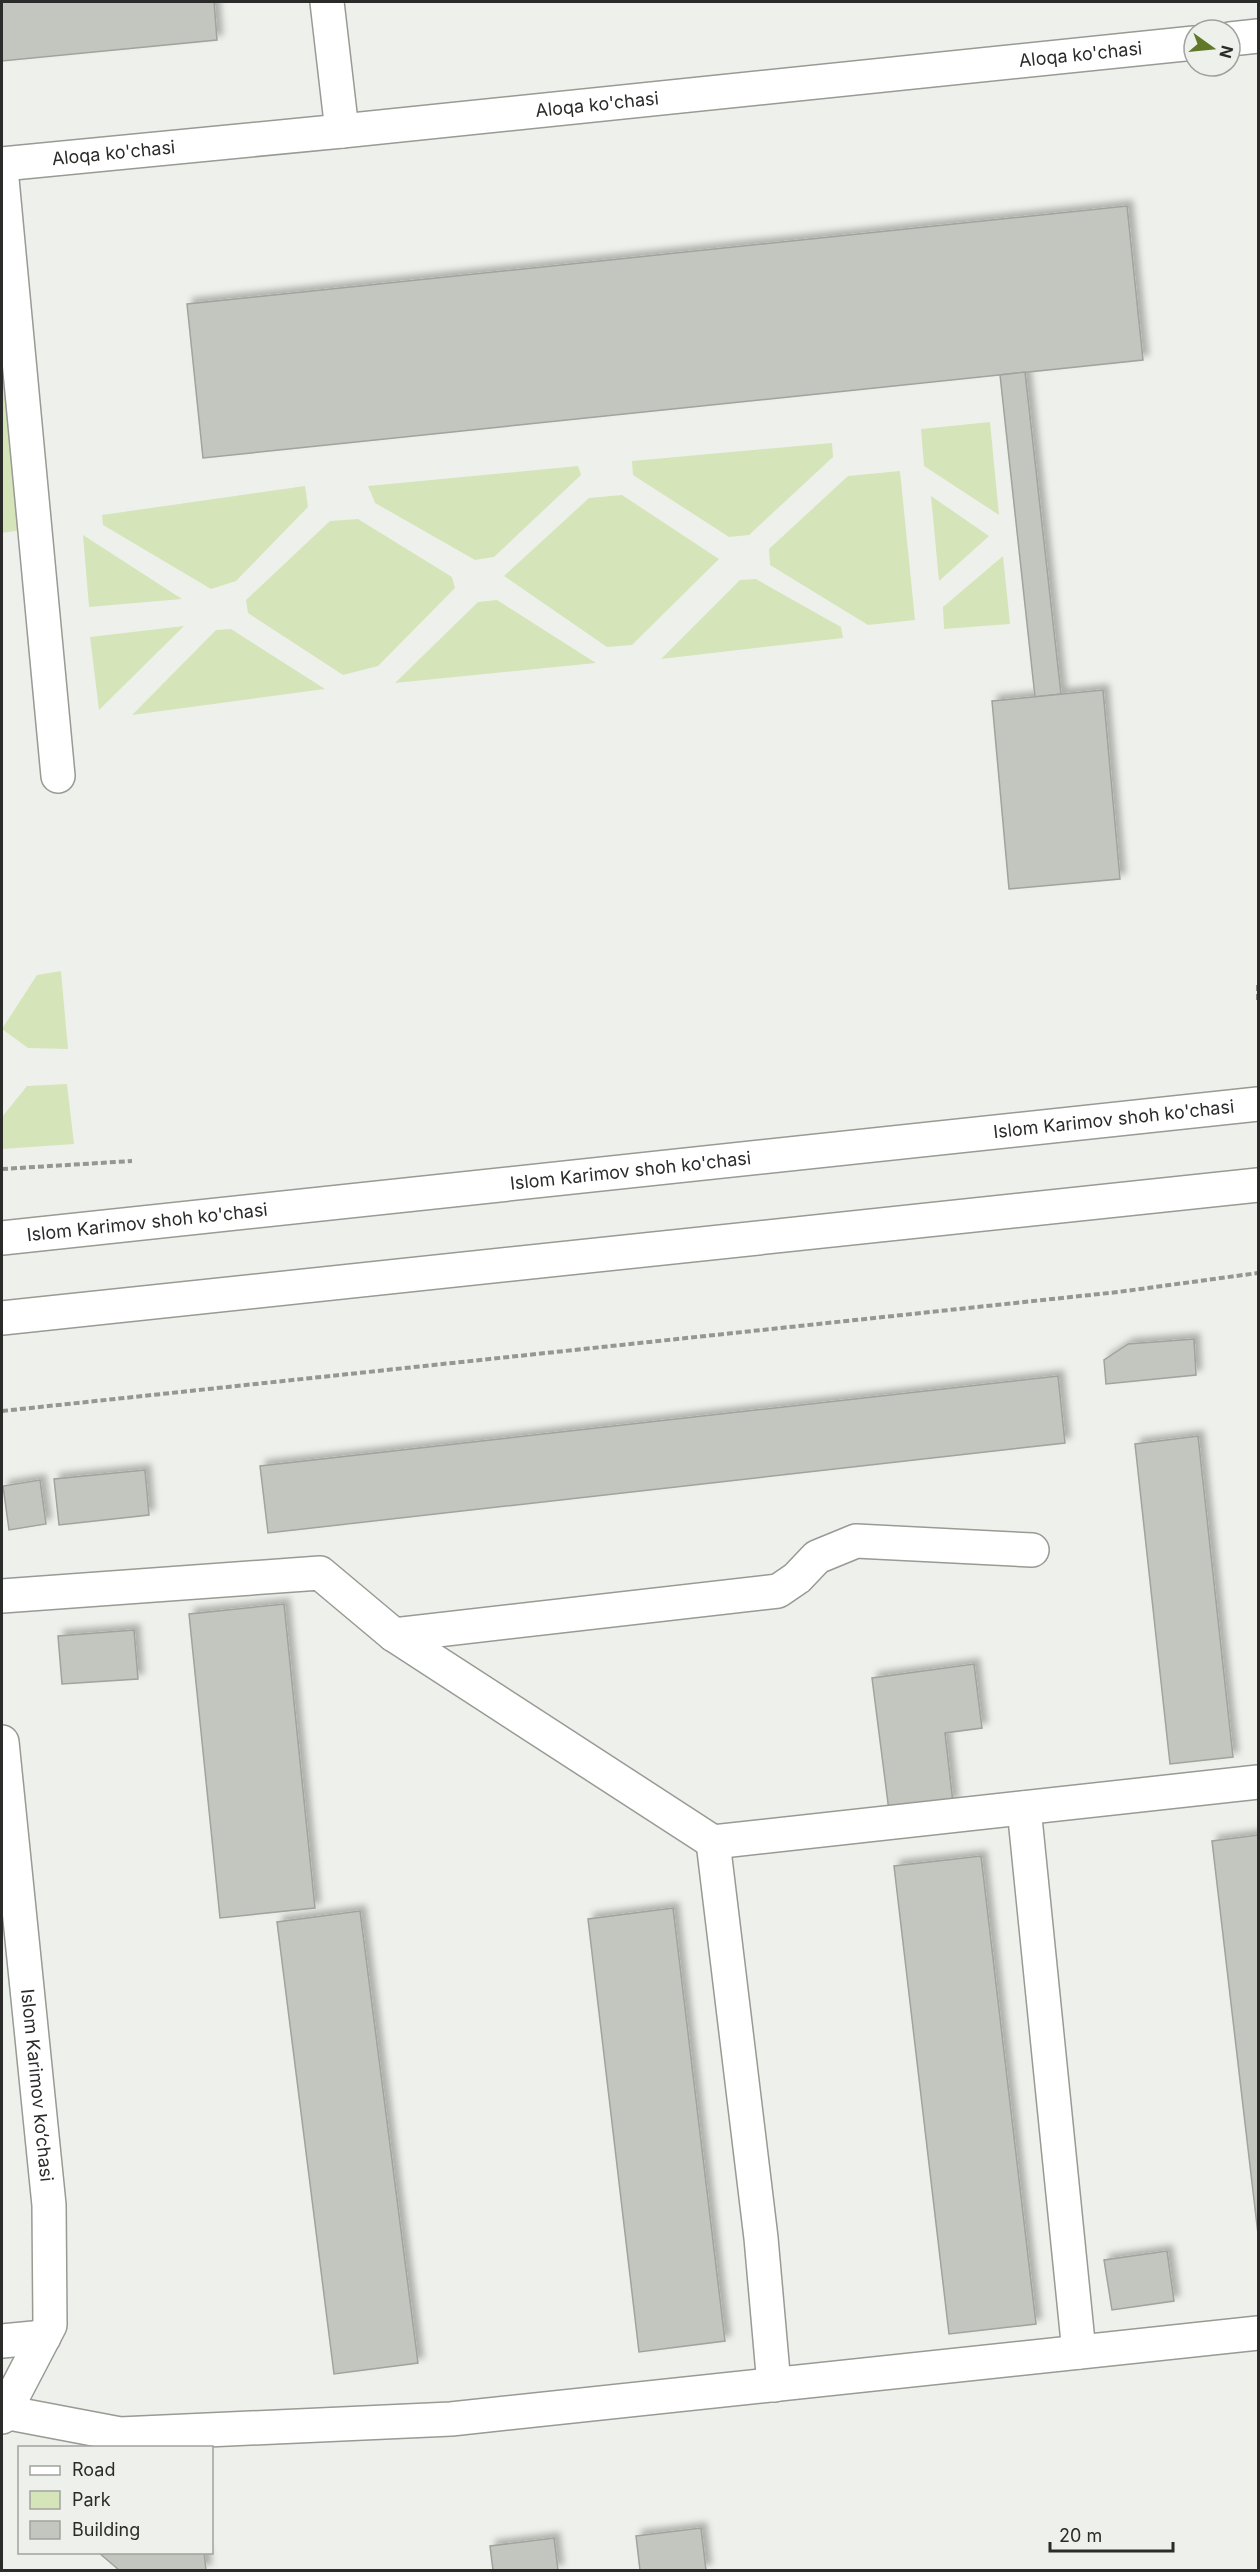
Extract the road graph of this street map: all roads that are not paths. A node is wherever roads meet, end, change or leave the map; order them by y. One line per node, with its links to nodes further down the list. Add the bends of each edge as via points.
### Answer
1 (327, 2): 5 (street)
2 (1258, 36): 3 (street)
3 (1242, 38)
4 (1182, 44): 5 (street, Aloqa ko'chasi)
5 (342, 131): 6 (street, Aloqa ko'chasi)
6 (2, 164)
7 (2, 179): 8 (street)
8 (58, 776)
9 (1258, 1104): 11 (street, Islom Karimov shoh ko'chasi)
10 (1258, 1185): 12 (street)
11 (2, 1238)
12 (2, 1318)
13 (1032, 1550): 15 (street, via 856,1541 817,1557 778,1592)
14 (2, 1596): 15 (street, via 320,1572)
15 (394, 1635): 19 (street)
16 (2, 1742): 21 (street, Islom Karimov ko‘chasi, via 49,2205 50,2325)
17 (1258, 1782): 18 (street)
18 (1024, 1808): 19 (street); 23 (street)
19 (713, 1842): 24 (street, via 761,2238)
20 (1258, 2333): 23 (street)
21 (44, 2337): 22 (street); 25 (street, Islom Karimov ko‘chasi)
22 (2, 2342)
23 (1079, 2352): 24 (street)
24 (774, 2385): 25 (street, via 451,2419 120,2434)
25 (3, 2414)

